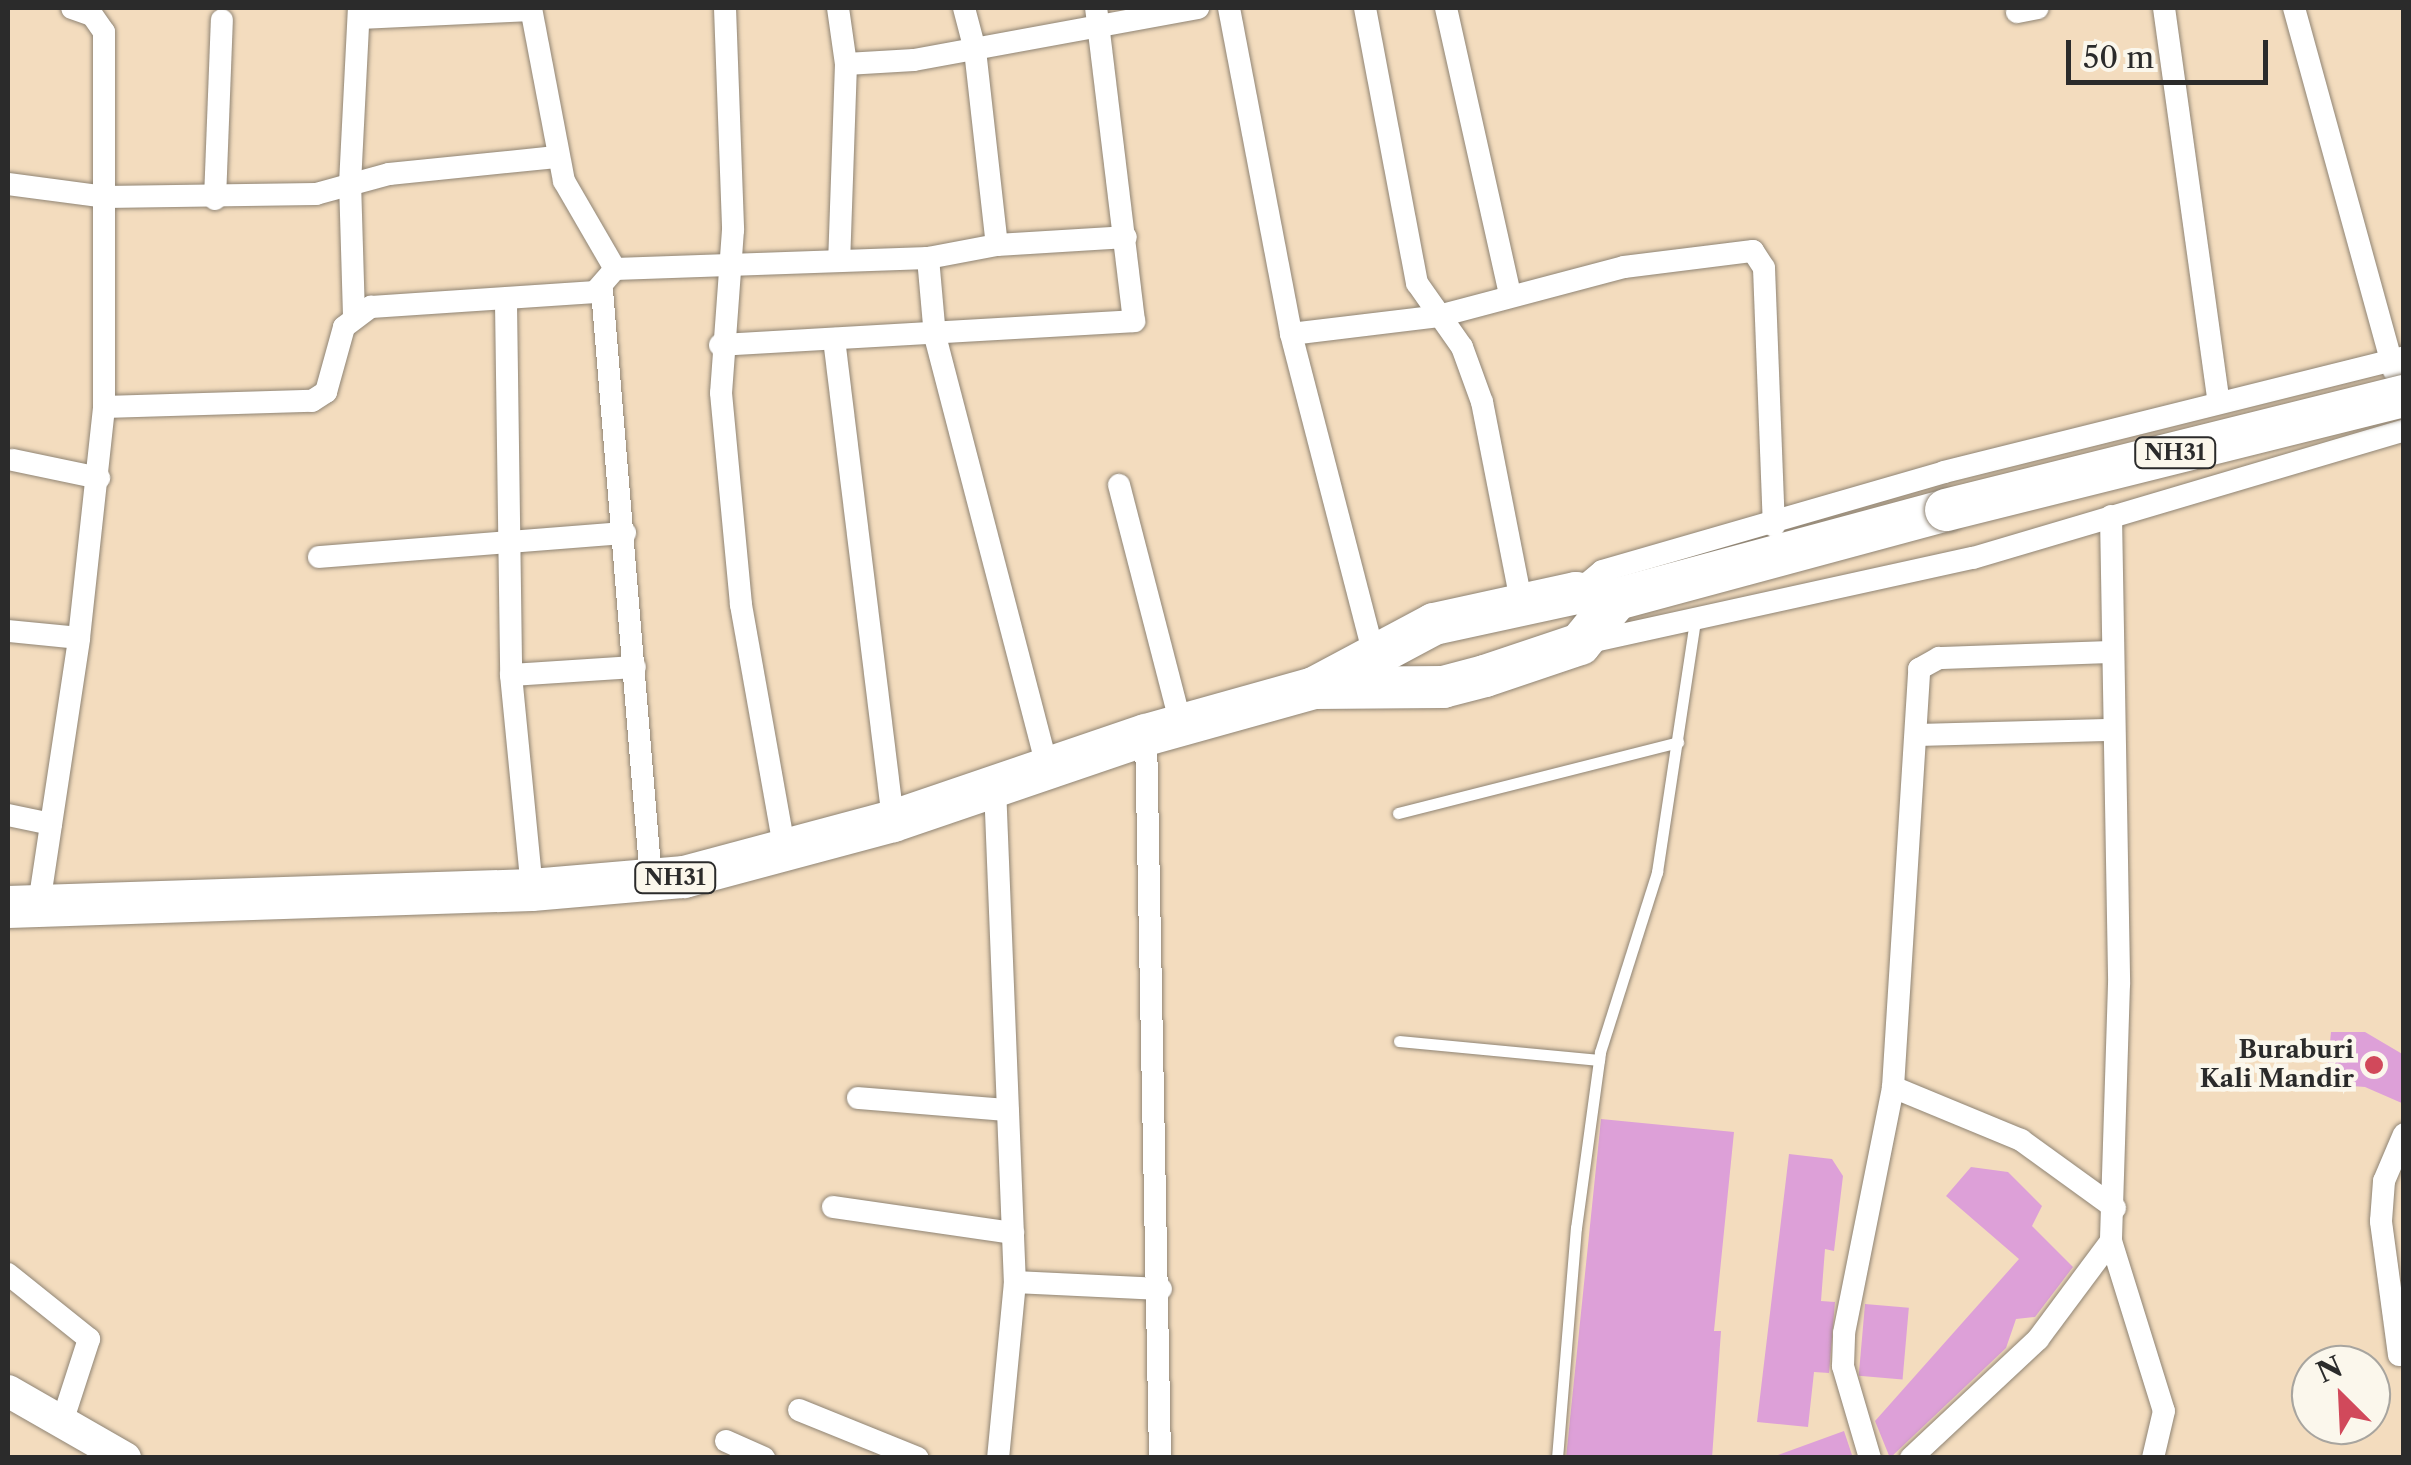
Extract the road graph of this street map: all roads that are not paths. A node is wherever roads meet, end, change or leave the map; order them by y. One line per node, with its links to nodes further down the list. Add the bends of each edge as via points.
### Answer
1 (72, 8): 20 (street, via 92,15 104,32)
2 (725, 8): 26 (street, via 732,230)
3 (838, 8): 16 (street)
4 (964, 8): 15 (street)
5 (1198, 8): 13 (street)
6 (1229, 8): 33 (street)
7 (1366, 8): 32 (street, via 1417,283)
8 (1446, 8): 29 (street)
9 (2164, 8): 38 (street)
10 (2294, 8): 37 (street)
11 (531, 9): 12 (street); 17 (street)
12 (359, 12): 19 (street)
13 (1098, 17): 15 (street); 22 (street)
14 (222, 20): 21 (street)
15 (975, 50): 16 (street); 23 (street)
16 (846, 64): 25 (street)
17 (556, 157): 19 (street); 27 (street)
18 (8, 184): 20 (street)
19 (350, 184): 21 (street, via 316,194); 31 (street)
20 (104, 197): 21 (street); 39 (street)
21 (215, 199)
22 (1126, 236): 23 (street); 34 (street, via 1137,314 1130,324)
23 (996, 245): 24 (street)
24 (928, 258): 25 (street); 34 (street)
25 (839, 260): 26 (street)
26 (726, 264): 27 (street); 36 (street)
27 (615, 269): 28 (street)
28 (602, 290): 30 (street); 47 (street)
29 (1510, 294): 32 (street); 46 (street, via 1624,267 1753,251 1764,268)
30 (506, 303): 31 (street, via 382,306); 48 (street)
31 (354, 316): 39 (street, via 344,327 326,392 312,401)
32 (1439, 316): 33 (street); 51 (street, via 1462,347 1482,402)
33 (1292, 334): 57 (street)
34 (935, 336): 35 (street); 67 (street)
35 (834, 339): 36 (street); 71 (street)
36 (720, 344): 73 (street, via 741,605)
37 (2400, 370): 38 (street); 40 (street); 50 (highway, NH31, bridge, via 1946,510)
38 (2218, 398): 46 (street)
39 (104, 407): 43 (street)
40 (2404, 418)
41 (2404, 430): 45 (street)
42 (13, 460): 43 (street)
43 (99, 478): 55 (street)
44 (1119, 485): 63 (street)
45 (2110, 516): 53 (street, via 1973,558); 58 (street)
46 (1774, 526): 50 (street, via 1602,571)
47 (625, 532): 48 (street); 59 (street)
48 (508, 542): 49 (street); 60 (street)
49 (318, 557)
50 (1597, 596): 51 (highway, NH31); 56 (highway)
51 (1522, 604): 52 (highway, NH31)
52 (1467, 616): 57 (highway, NH31); 61 (highway, via 1486,622 1500,640 1501,656)
53 (1695, 620): 56 (street); 66 (lane)
54 (8, 630): 55 (street)
55 (79, 638): 72 (street)
56 (1580, 644): 61 (highway, NH31)
57 (1372, 652): 62 (highway, NH31)
58 (2113, 652): 64 (street); 65 (street, via 1926,662 1917,679)
59 (635, 667): 60 (street); 74 (street)
60 (511, 674): 75 (street)
61 (1485, 676): 62 (highway, NH31, via 1443,688)
62 (1314, 688): 63 (highway, NH31)
63 (1164, 730): 67 (highway, NH31); 89 (street)
64 (2114, 730): 65 (street); 84 (street)
65 (1918, 735): 79 (street)
66 (1678, 742): 69 (lane); 78 (lane, via 1658,872)
67 (1048, 770): 68 (highway, NH31)
68 (995, 787): 71 (highway, NH31); 81 (street)
69 (1398, 813)
70 (8, 815): 72 (street)
71 (893, 821): 73 (highway, NH31)
72 (51, 824): 76 (street)
73 (785, 851): 74 (highway, NH31)
74 (650, 880): 75 (highway, NH31)
75 (532, 890): 76 (highway, NH31)
76 (23, 906)
77 (1399, 1040): 78 (lane)
78 (1599, 1060): 100 (lane)
79 (1893, 1087): 84 (street, via 2020,1140); 101 (street, via 1844,1333 1843,1366)
80 (858, 1098): 81 (street)
81 (1008, 1110): 85 (street)
82 (2404, 1134): 90 (street, via 2384,1181 2381,1221)
83 (833, 1207): 85 (street)
84 (2114, 1208): 86 (street)
85 (1013, 1233): 88 (street)
86 (2111, 1241): 102 (street, via 2038,1340); 103 (street, via 2164,1411)
87 (8, 1274): 93 (street, via 91,1344)
88 (1015, 1282): 89 (street); 98 (street)
89 (1161, 1289): 99 (street)
90 (2399, 1355)
91 (8, 1391): 93 (main road)
92 (798, 1410): 97 (street)
93 (62, 1422): 95 (main road)
94 (726, 1441): 96 (street)
95 (125, 1458)
96 (764, 1458)
97 (918, 1458)
98 (998, 1458)
99 (1160, 1458)
100 (1557, 1458)
101 (1870, 1458)
102 (1911, 1458)
103 (2153, 1458)

